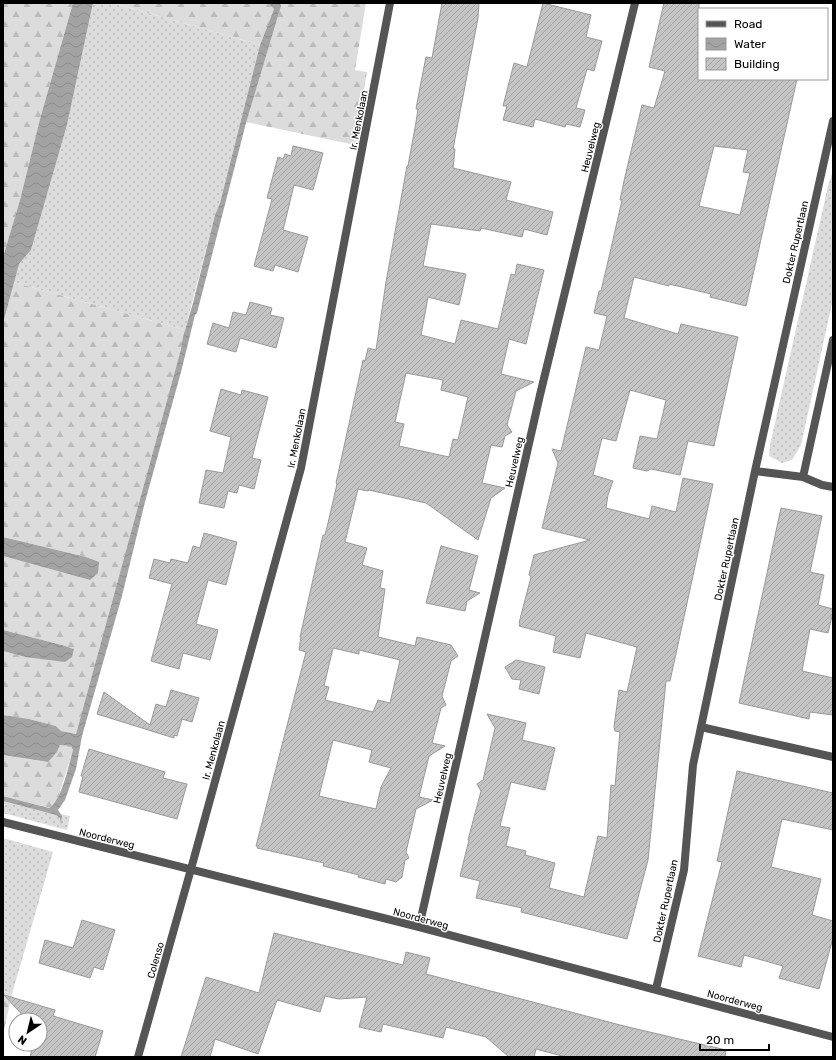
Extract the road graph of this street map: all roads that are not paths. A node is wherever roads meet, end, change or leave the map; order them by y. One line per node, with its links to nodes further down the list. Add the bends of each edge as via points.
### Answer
1 (390, 3): 12 (street, Ir. Menkolaan, via 301,468)
2 (635, 3): 13 (street, Heuvelweg, via 540,395)
3 (833, 121): 4 (street, Dokter Rupertlaan)
4 (831, 135): 6 (street, Dokter Rupertlaan)
5 (833, 340): 7 (street)
6 (754, 471): 7 (street); 9 (street, Dokter Rupertlaan)
7 (803, 477): 8 (street)
8 (833, 487)
9 (701, 727): 10 (street); 14 (street, Dokter Rupertlaan, via 693,765 684,870)
10 (833, 757)
11 (3, 822): 12 (street, Noorderweg)
12 (191, 869): 13 (street, Noorderweg); 16 (street, Colenso)
13 (419, 927): 14 (street, Noorderweg)
14 (656, 989): 15 (street, Noorderweg)
15 (833, 1037)
16 (138, 1057)

